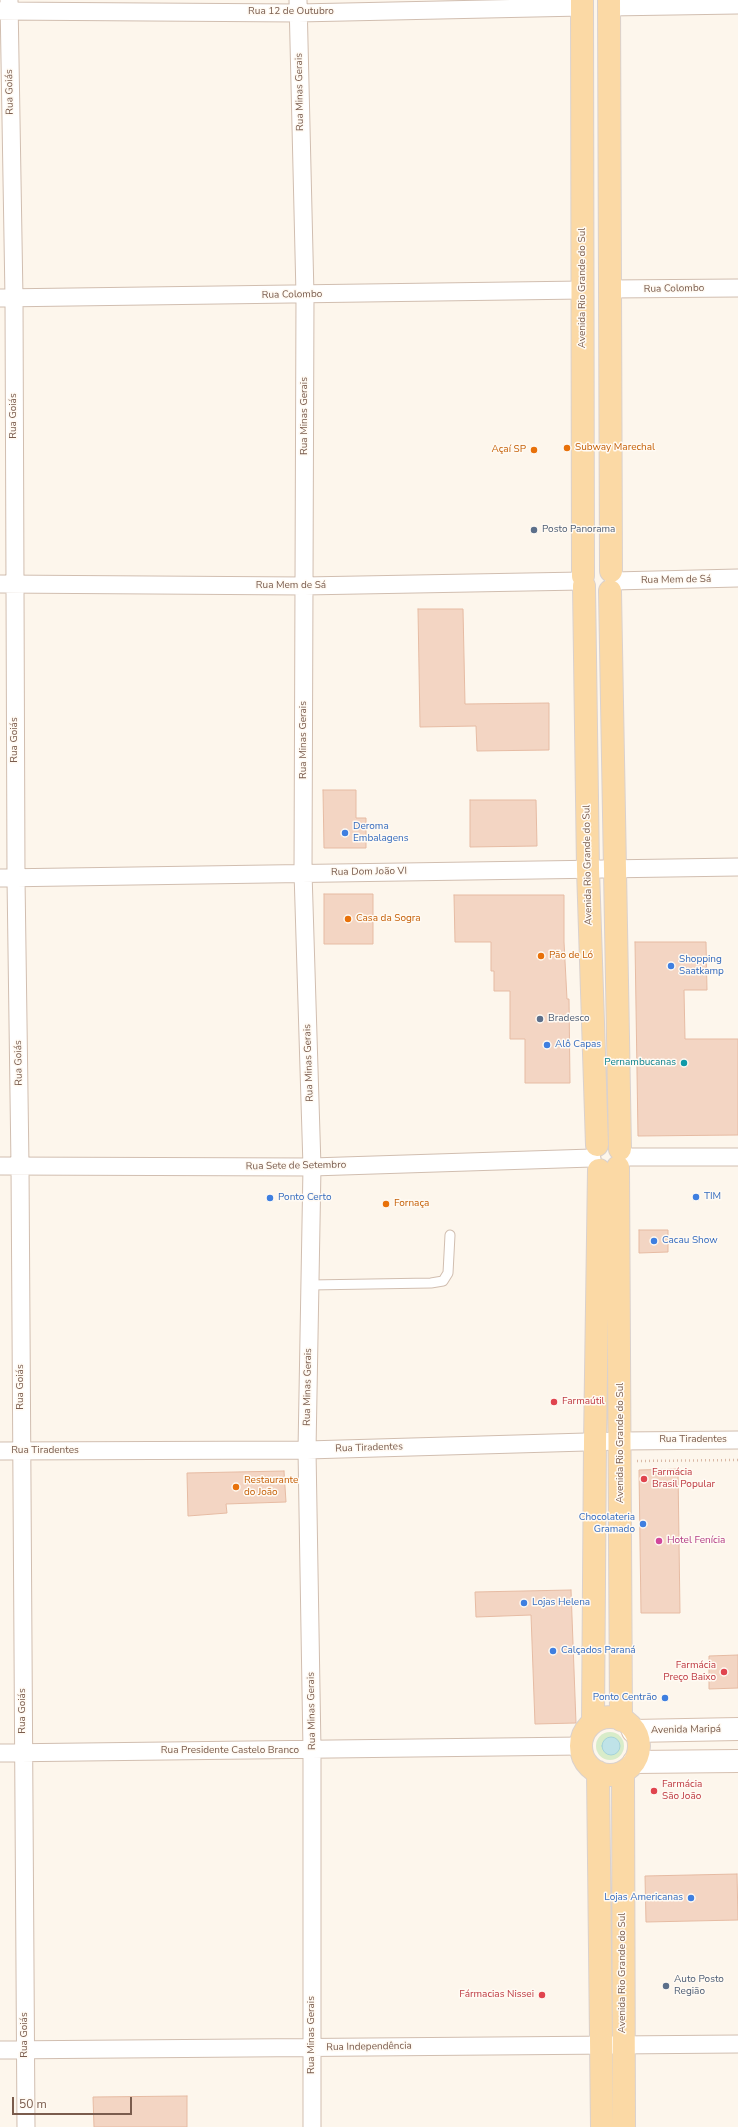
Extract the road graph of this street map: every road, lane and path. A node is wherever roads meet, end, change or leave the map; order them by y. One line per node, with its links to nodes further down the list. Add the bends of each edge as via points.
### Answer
1 (582, 3): 4 (street, Rua 12 de Outubro); 7 (main road, Avenida Rio Grande do Sul)
2 (609, 3): 3 (street); 8 (main road, Avenida Rio Grande do Sul)
3 (738, 5)
4 (298, 6): 5 (street, Rua 12 de Outubro); 9 (street, Rua Minas Gerais)
5 (6, 8): 10 (street, Rua Goiás)
6 (738, 288): 8 (street, Rua Colombo)
7 (584, 290): 9 (street, Rua Colombo); 12 (main road, Avenida Rio Grande do Sul)
8 (610, 290): 13 (main road, Avenida Rio Grande do Sul)
9 (305, 295): 10 (street, Rua Colombo); 15 (street, Rua Minas Gerais)
10 (7, 298): 14 (street, Rua Goiás)
11 (738, 578): 13 (street, Rua Mem de Sá)
12 (583, 581): 13 (main road, via 591,594 596,596 606,594); 15 (street, Rua Mem de Sá); 17 (main road, Avenida Rio Grande do Sul)
13 (612, 581): 18 (main road, Avenida Rio Grande do Sul)
14 (7, 584): 15 (street, Rua Mem de Sá); 20 (street, Rua Goiás)
15 (304, 586): 19 (street, Rua Minas Gerais)
16 (738, 867): 18 (street, Rua Dom João VI)
17 (588, 869): 18 (street, Rua Dom João VI); 19 (street, Rua Dom João VI); 22 (main road, Avenida Rio Grande do Sul)
18 (614, 870): 22 (main road, Avenida Rio Grande do Sul)
19 (303, 872): 20 (street, Rua Dom João VI); 25 (street, Rua Minas Gerais)
20 (8, 878): 24 (street, Rua Goiás)
21 (738, 1157): 22 (street, Rua Sete de Setembro)
22 (608, 1158): 25 (street, Rua Sete de Setembro); 29 (main road, Avenida Rio Grande do Sul); 33 (main road, Avenida Rio Grande do Sul)
23 (0, 1166): 24 (street, Rua Sete de Setembro)
24 (20, 1166): 25 (street, Rua Sete de Setembro); 32 (street, Rua Goiás)
25 (312, 1167): 27 (street, Rua Minas Gerais)
26 (450, 1235): 27 (lane, via 448,1273 443,1281)
27 (310, 1285): 30 (street, Rua Minas Gerais)
28 (738, 1440): 33 (street, Rua Tiradentes)
29 (595, 1442): 30 (street, Rua Tiradentes); 33 (street, Rua Tiradentes); 35 (main road, Avenida Rio Grande do Sul)
30 (307, 1450): 32 (street, Rua Tiradentes); 39 (street, Rua Minas Gerais)
31 (0, 1451): 32 (street, Rua Tiradentes)
32 (22, 1451): 41 (street, Rua Goiás)
33 (621, 1451): 34 (path); 36 (main road, Avenida Rio Grande do Sul)
34 (738, 1460)
35 (593, 1722): 36 (main road, via 611,1717); 38 (main road, via 584,1733)
36 (627, 1725): 37 (main road, Avenida Maripá); 43 (main road, Avenida Rio Grande do Sul, via 638,1748)
37 (738, 1729)
38 (581, 1746): 39 (street, Rua Presidente Castelo Branco); 44 (main road, via 584,1760)
39 (312, 1750): 41 (street, Rua Presidente Castelo Branco); 48 (street, Rua Minas Gerais)
40 (0, 1752): 41 (street, Rua Presidente Castelo Branco)
41 (23, 1752): 50 (street, Rua Goiás)
42 (738, 1761): 43 (main road)
43 (628, 1767): 44 (main road, via 608,1775); 46 (main road, Avenida Rio Grande do Sul)
44 (598, 1772): 45 (main road)
45 (602, 2044): 46 (street, Rua Independência); 48 (street, Rua Independência); 53 (main road)
46 (623, 2044): 47 (street, Rua Independência); 54 (main road, Avenida Rio Grande do Sul)
47 (738, 2044)
48 (311, 2047): 50 (street, Rua Independência); 52 (street, Rua Minas Gerais)
49 (0, 2050): 50 (street, Rua Independência)
50 (26, 2050): 51 (street, Rua Goiás)
51 (26, 2127)
52 (312, 2127)
53 (602, 2127)
54 (624, 2127)

